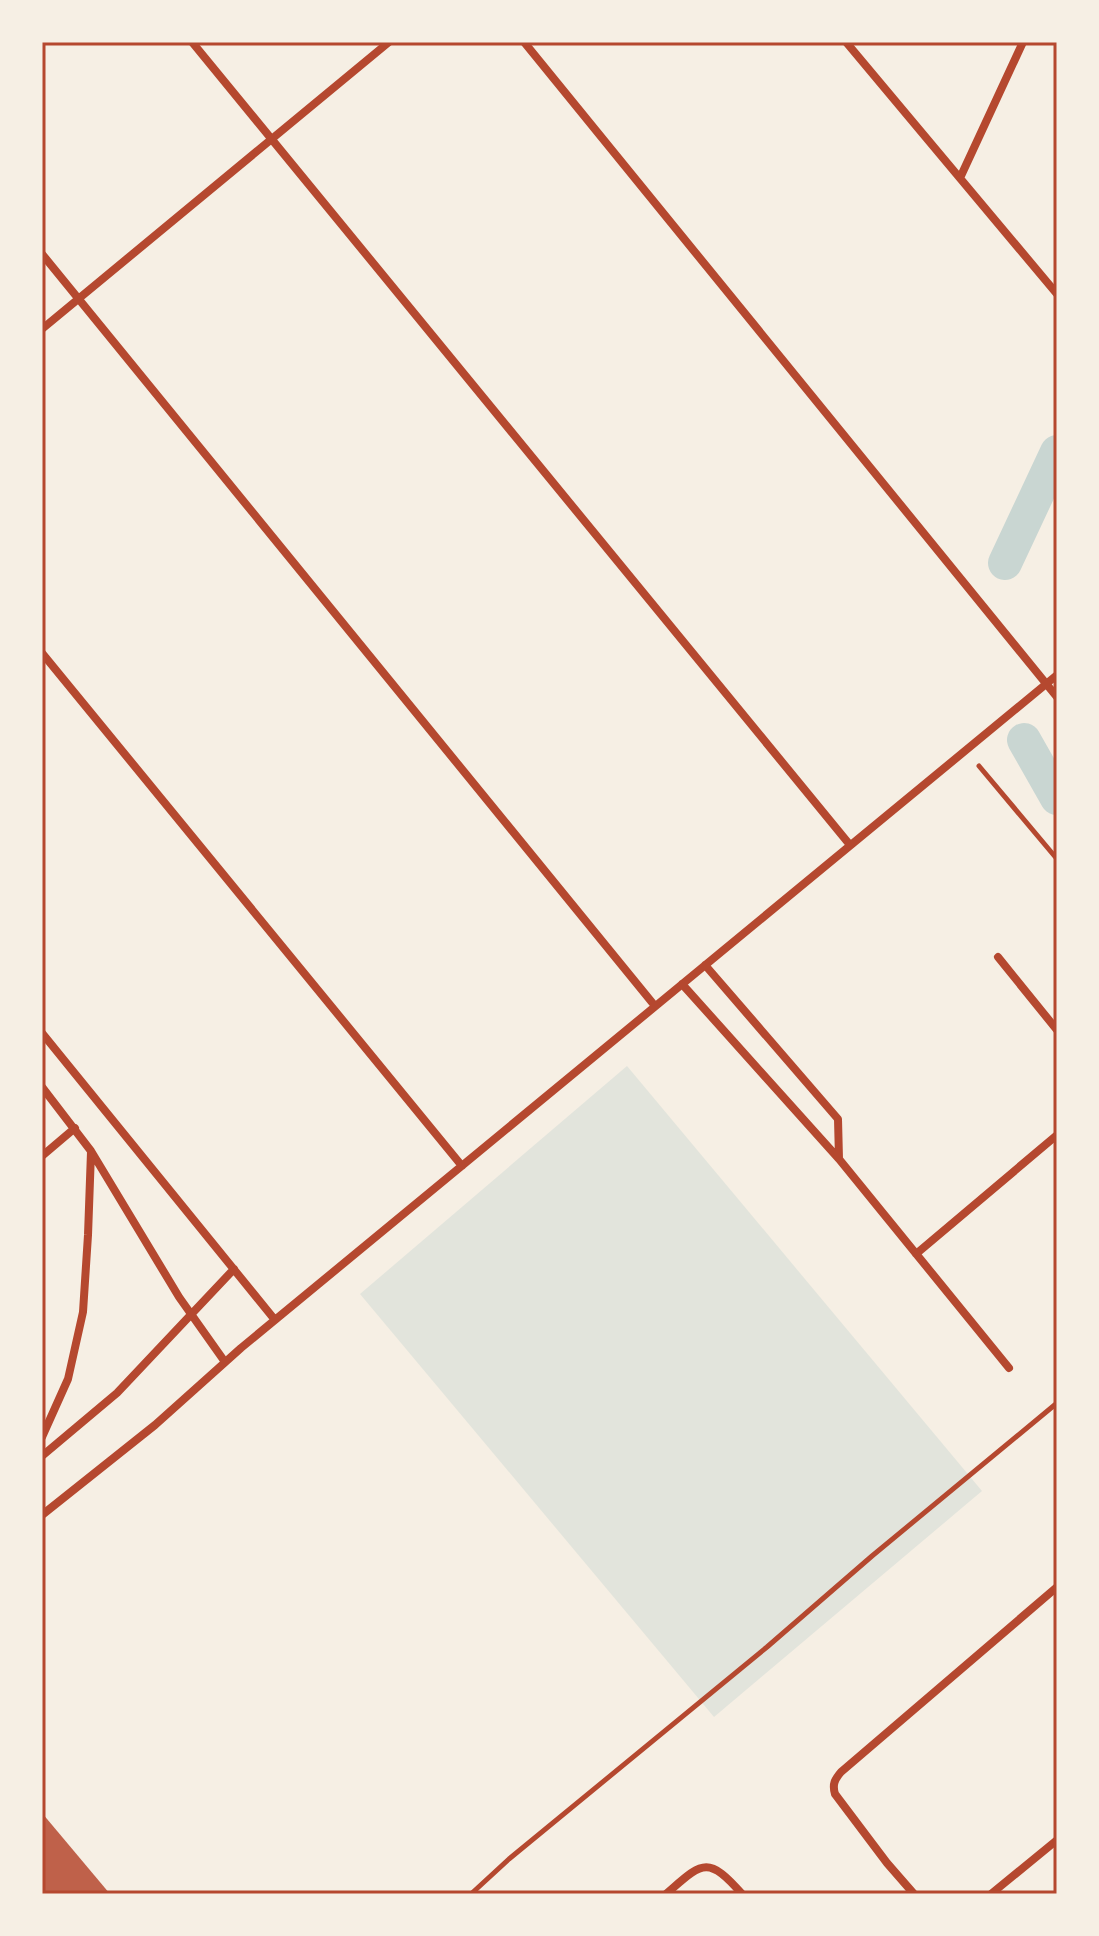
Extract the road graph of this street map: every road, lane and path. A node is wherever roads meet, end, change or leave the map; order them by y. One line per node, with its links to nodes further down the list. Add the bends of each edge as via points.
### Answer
1 (192, 42): 6 (street)
2 (389, 42): 6 (street)
3 (524, 42): 14 (street)
4 (846, 42): 7 (street)
5 (1023, 42): 7 (street)
6 (272, 139): 10 (street); 17 (street)
7 (960, 178): 9 (street)
8 (42, 254): 10 (street)
9 (1057, 294)
10 (79, 299): 11 (street); 22 (street)
11 (42, 329)
12 (42, 653): 31 (street)
13 (1057, 675): 14 (street)
14 (1045, 684): 15 (street); 16 (street)
15 (1057, 697)
16 (965, 750): 17 (street); 18 (path)
17 (850, 845): 20 (street)
18 (1057, 859)
19 (998, 957): 23 (street)
20 (705, 965): 21 (street); 30 (street, via 838,1119)
21 (682, 984): 22 (street); 30 (street)
22 (655, 1006): 31 (street)
23 (1057, 1030)
24 (42, 1033): 33 (street)
25 (42, 1087): 26 (street)
26 (75, 1128): 28 (street); 29 (street)
27 (1057, 1135): 32 (street)
28 (91, 1151): 34 (street); 39 (street, via 83,1312 68,1379)
29 (42, 1156)
30 (839, 1159): 32 (street)
31 (462, 1166): 35 (street)
32 (916, 1254): 37 (street)
33 (234, 1269): 34 (street); 35 (street)
34 (191, 1313): 36 (street); 40 (street, via 117,1393)
35 (275, 1320): 36 (street)
36 (225, 1362): 41 (street)
37 (1009, 1368)
38 (1057, 1403): 44 (path)
39 (42, 1437)
40 (42, 1456)
41 (42, 1515)
42 (1057, 1587): 47 (street, via 835,1779 835,1794)
43 (1057, 1840): 48 (street)
44 (471, 1894)
45 (666, 1894): 46 (street, via 693,1871 711,1867)
46 (742, 1894)
47 (914, 1894)
48 (991, 1894)

